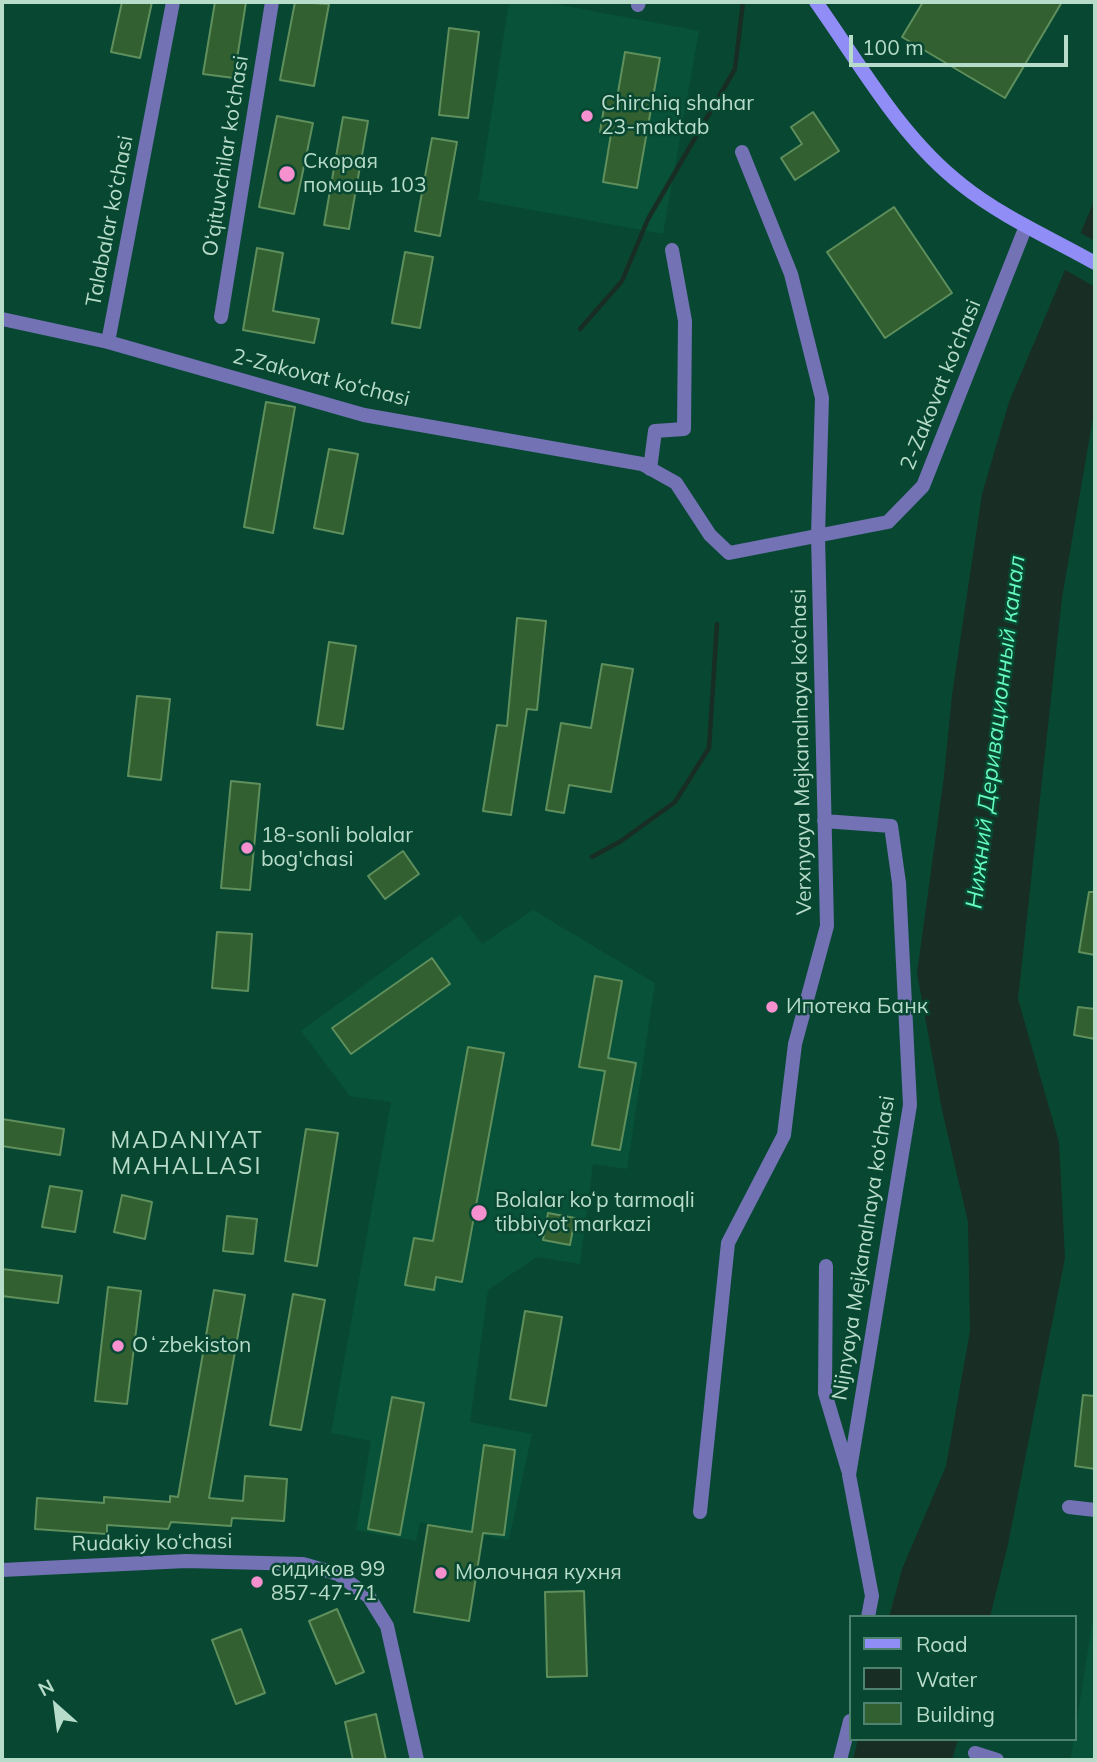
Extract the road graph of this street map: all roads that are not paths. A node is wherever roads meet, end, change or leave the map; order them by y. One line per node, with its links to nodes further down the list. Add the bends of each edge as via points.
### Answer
1 (173, 2): 10 (street, Talabalar ko‘chasi)
2 (272, 2): 8 (street, O‘qituvchilar ko‘chasi)
3 (816, 2): 5 (main road, via 924,149 960,184)
4 (742, 152): 12 (street, Verxnyaya Mejkanalnaya ko‘chasi, via 791,274 822,397)
5 (1027, 226): 7 (main road); 12 (street, 2-Zakovat ko‘chasi, via 923,486 888,522)
6 (672, 250): 11 (street, via 685,321 684,429 655,431)
7 (1095, 263)
8 (221, 317)
9 (2, 319): 10 (street)
10 (108, 342): 11 (street, 2-Zakovat ko‘chasi, via 364,415)
11 (650, 469): 12 (street, 2-Zakovat ko‘chasi, via 676,483 710,535 729,553)
12 (818, 535): 13 (street, Verxnyaya Mejkanalnaya ko‘chasi)
13 (824, 821): 15 (street, Nijnyaya Mejkanalnaya ko‘chasi, via 891,825 899,883 910,1105); 18 (street, Verxnyaya Mejkanalnaya ko‘chasi, via 827,926 795,1044 784,1135 728,1243)
14 (827, 1266): 15 (street, via 825,1393)
15 (849, 1475): 20 (street, Nijnyaya Mejkanalnaya ko‘chasi, via 872,1596)
16 (1069, 1507): 17 (street)
17 (1095, 1510)
18 (700, 1512)
19 (2, 1570): 23 (street, Rudakiy ko‘chasi, via 186,1561 303,1564 338,1574 355,1584 387,1626)
20 (868, 1615)
21 (848, 1729): 24 (street)
22 (975, 1753): 25 (street)
23 (417, 1760)
24 (840, 1760)
25 (996, 1760)

